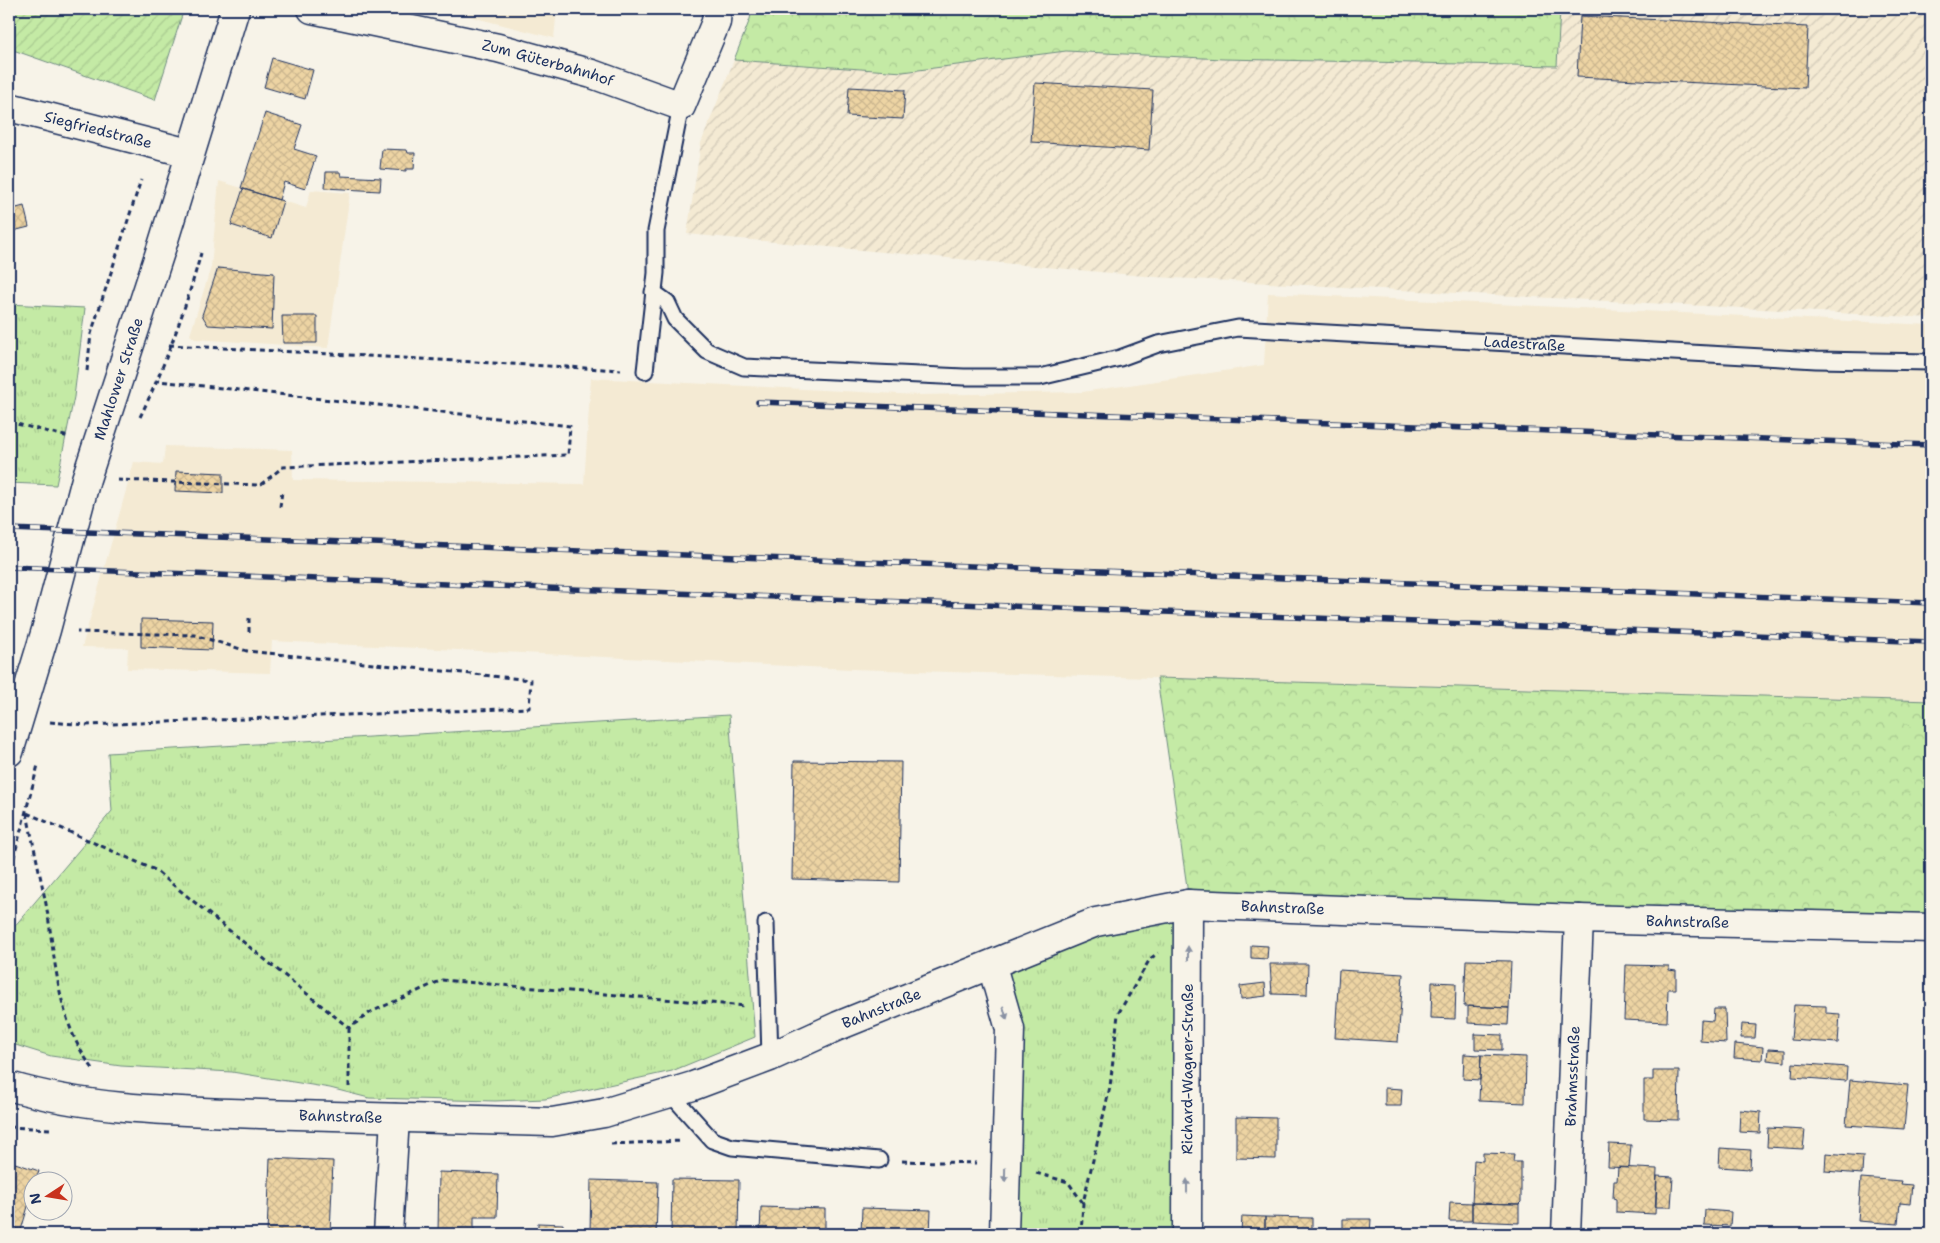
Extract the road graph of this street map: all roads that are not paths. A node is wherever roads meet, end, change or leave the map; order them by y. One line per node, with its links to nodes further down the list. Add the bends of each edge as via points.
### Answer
1 (235, 9): 6 (street, Mahlower Straße)
2 (312, 9): 4 (street, Zum Güterbahnhof, via 498,48 592,74)
3 (718, 9): 4 (street, via 716,22)
4 (681, 106): 7 (lane, via 656,231)
5 (16, 114): 6 (street, Siegfriedstraße)
6 (189, 153): 10 (street, Mahlower Straße, via 86,478 46,630)
7 (653, 292): 8 (lane, Ladestraße, via 667,302 675,319 707,351 744,367 964,377 1040,376 1120,358 1158,344 1238,328 1816,360); 9 (lane)
8 (1931, 362)
9 (645, 371)
10 (9, 752)
11 (1188, 917): 12 (street, Bahnstraße); 15 (street, Bahnstraße, via 1096,922); 23 (street, Richard-Wagner-Straße, one-way to 11)
12 (1579, 919): 14 (street, Bahnstraße); 24 (street, Brahmsstraße)
13 (766, 922): 16 (lane)
14 (1931, 928)
15 (992, 966): 16 (street, Bahnstraße, via 838,1026); 22 (street, one-way to 22, via 1010,1029)
16 (770, 1057): 18 (street, Bahnstraße)
17 (9, 1086): 19 (street, Bahnstraße, via 93,1103 136,1107)
18 (670, 1093): 19 (street, Bahnstraße, via 604,1113 552,1122); 20 (lane, via 712,1140 732,1147)
19 (395, 1118): 21 (street)
20 (879, 1160)
21 (388, 1234)
22 (1004, 1234)
23 (1187, 1234)
24 (1566, 1234)

